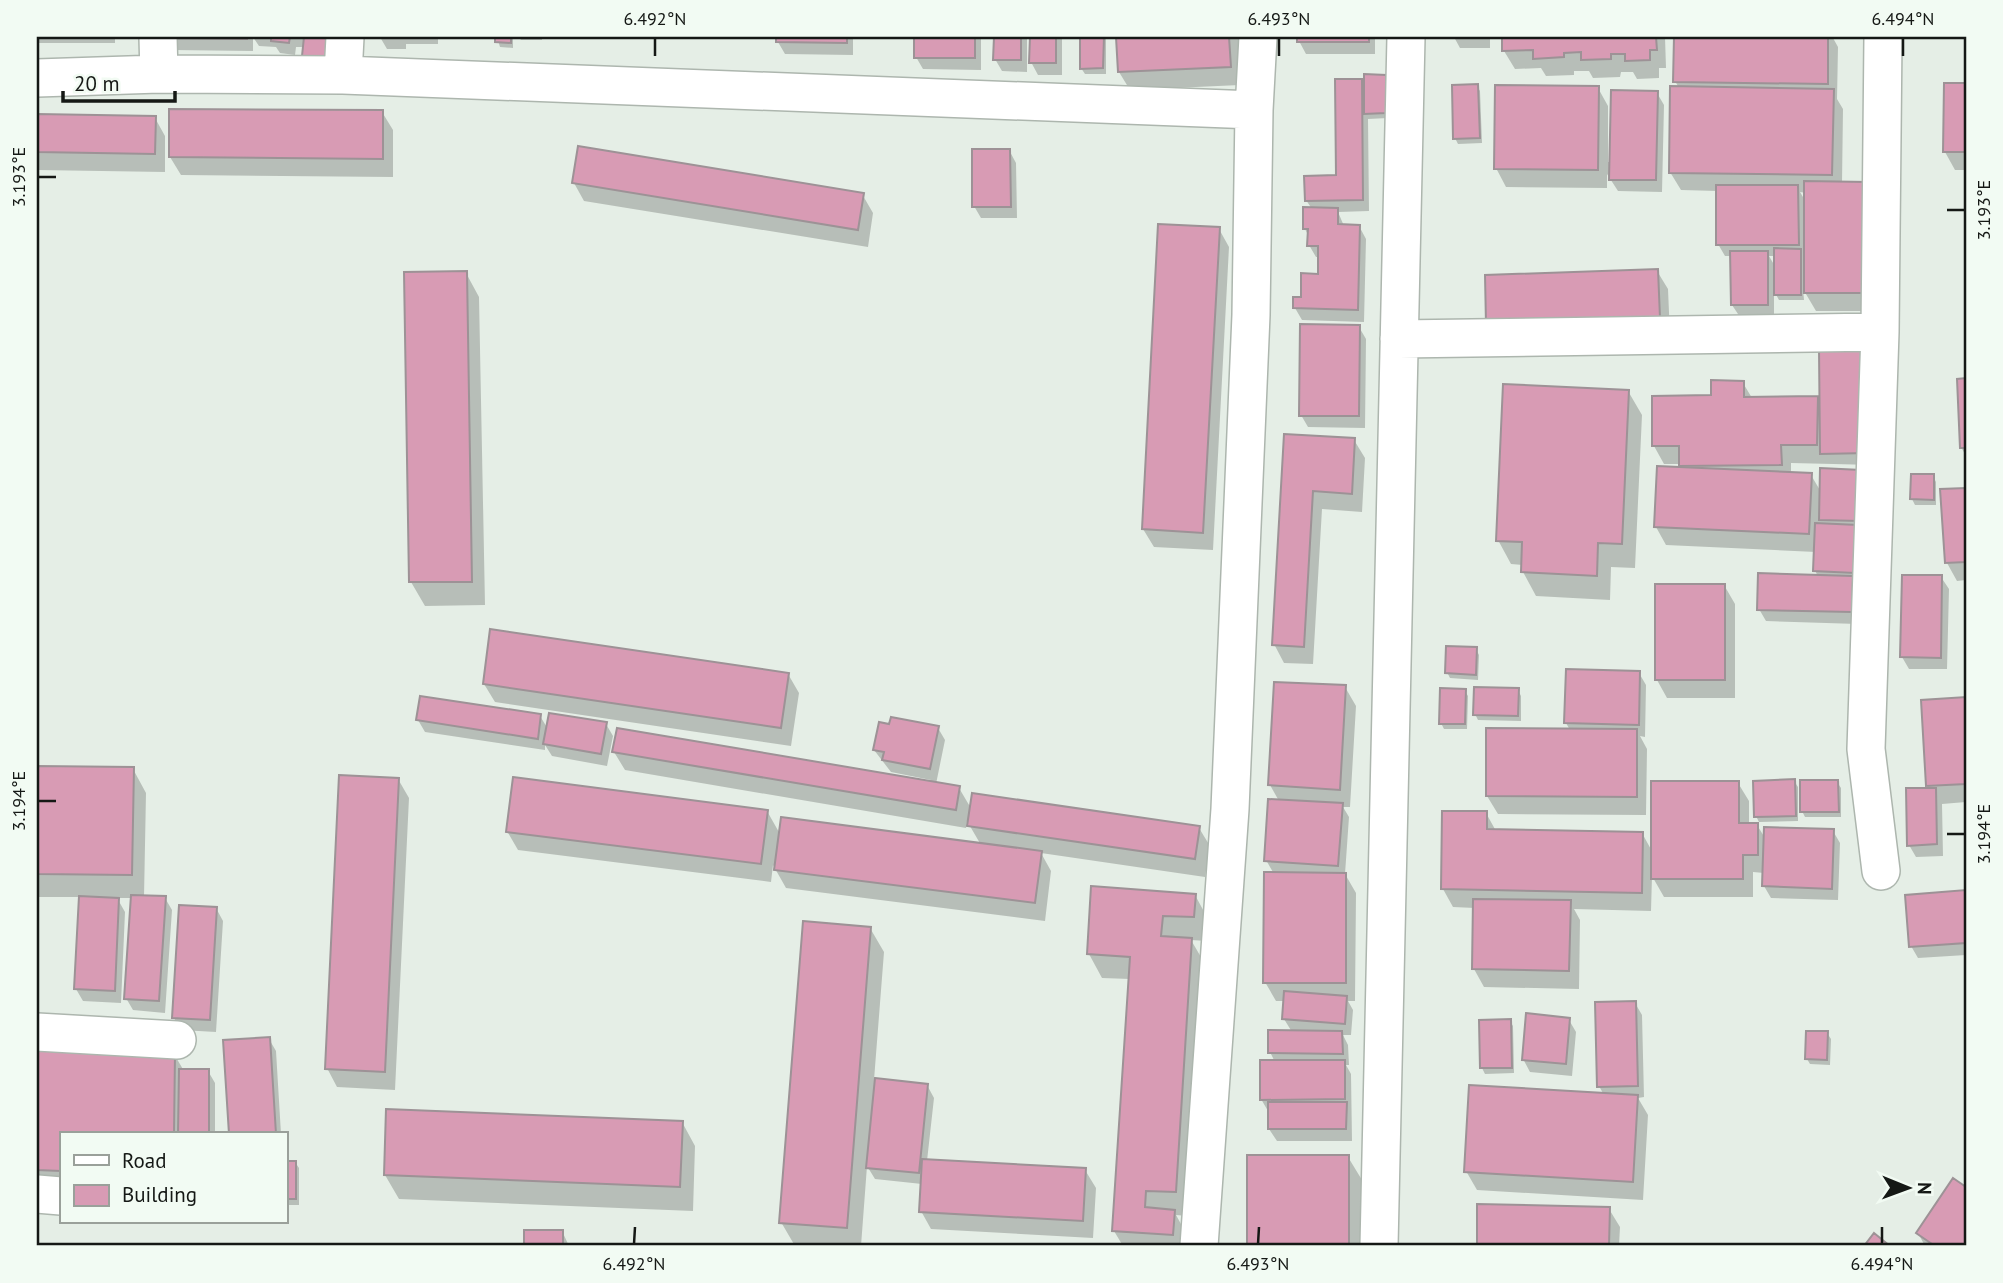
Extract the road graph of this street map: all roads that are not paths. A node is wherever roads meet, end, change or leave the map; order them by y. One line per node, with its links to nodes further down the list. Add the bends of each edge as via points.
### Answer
1 (158, 37): 6 (street)
2 (345, 37): 7 (street)
3 (1258, 37): 9 (street)
4 (1406, 37): 11 (street)
5 (1883, 37): 10 (street)
6 (159, 74): 7 (street); 8 (street)
7 (344, 75): 9 (street)
8 (37, 78)
9 (1254, 110): 17 (street, via 1251,315 1231,795)
10 (1880, 332): 11 (street); 12 (street, via 1866,749)
11 (1399, 340): 18 (street)
12 (1881, 871)
13 (37, 1032): 14 (street)
14 (177, 1040)
15 (37, 1195): 16 (street)
16 (60, 1196)
17 (1199, 1246)
18 (1380, 1246)

